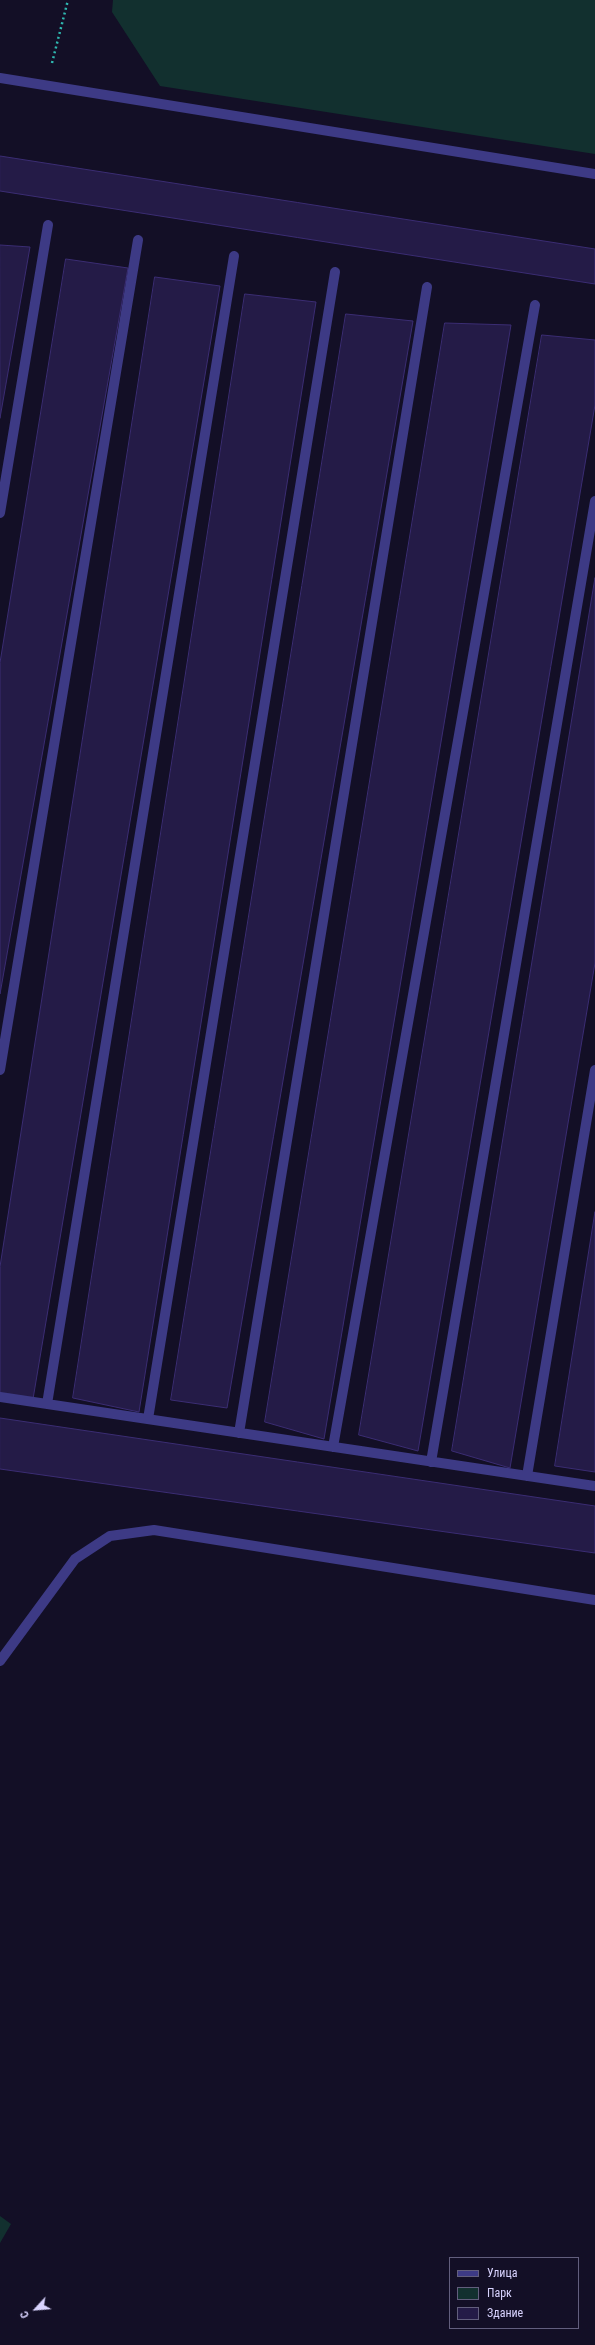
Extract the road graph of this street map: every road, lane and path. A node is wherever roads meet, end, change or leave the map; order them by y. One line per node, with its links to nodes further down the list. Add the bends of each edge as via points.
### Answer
1 (68, 0): 2 (path)
2 (54, 53)
3 (0, 78): 4 (street)
4 (595, 174)
5 (48, 225): 12 (street)
6 (138, 240): 13 (street)
7 (234, 256): 16 (street)
8 (335, 272): 17 (street)
9 (428, 287): 18 (street)
10 (535, 305): 19 (street)
11 (595, 501): 20 (street)
12 (0, 514)
13 (0, 1070)
14 (595, 1070): 21 (street)
15 (0, 1397): 16 (street)
16 (47, 1404): 17 (street)
17 (148, 1419): 18 (street)
18 (239, 1433): 19 (street)
19 (333, 1447): 20 (street)
20 (431, 1462): 21 (street)
21 (527, 1476): 22 (street)
22 (595, 1486)
23 (595, 1600): 24 (street, via 154,1530 110,1536 75,1559)
24 (0, 1661)

